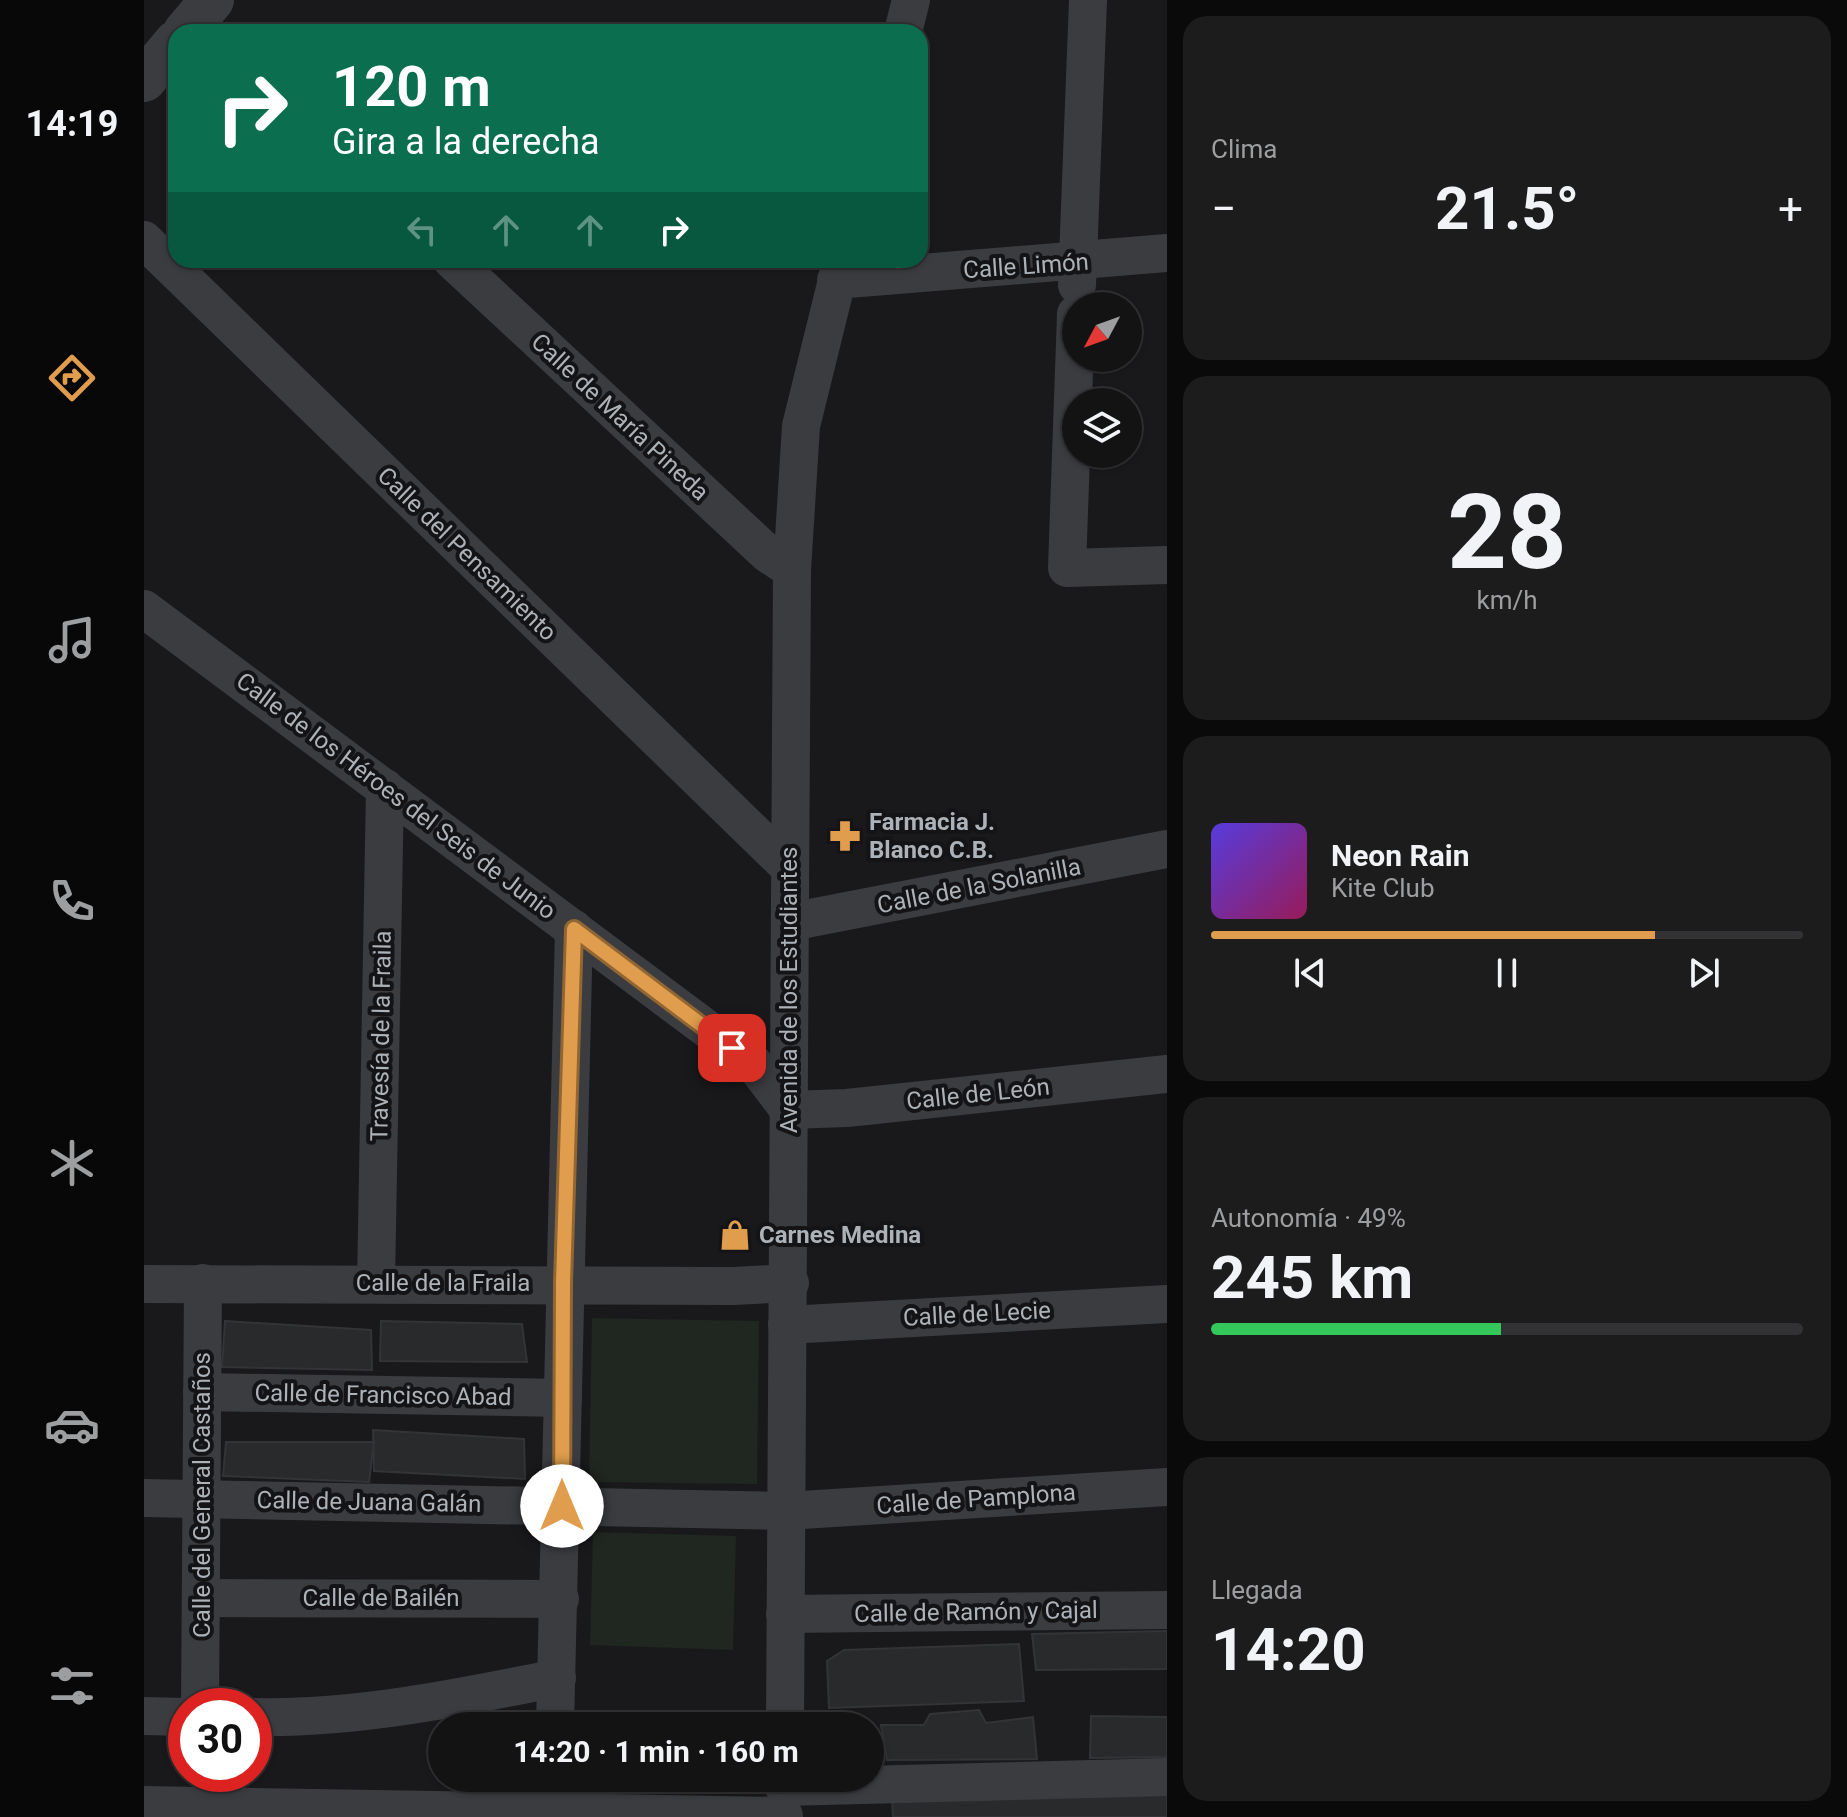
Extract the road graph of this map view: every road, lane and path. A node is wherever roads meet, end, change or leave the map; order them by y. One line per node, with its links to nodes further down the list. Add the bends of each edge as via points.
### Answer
1 (1088, 0): 6 (street)
2 (168, 54): 3 (street)
3 (144, 80)
4 (144, 240): 7 (street, Calle del Pensamiento)
5 (1167, 253): 6 (street, Calle Limón)
6 (1078, 262): 8 (street, Calle Limón); 13 (street)
7 (168, 263)
8 (928, 267)
9 (173, 268): 20 (street, Calle del Pensamiento)
10 (461, 268): 16 (street, Calle de María Pineda, via 768,554)
11 (899, 268): 12 (street, Calle Limón)
12 (839, 270): 16 (street, Avenida de los Estudiantes, via 801,426)
13 (1077, 292)
14 (1074, 372): 15 (street, via 1067,568)
15 (1167, 565)
16 (792, 570): 20 (street, Avenida de los Estudiantes)
17 (144, 609): 18 (street, Calle de los Héroes del Seis de Junio)
18 (385, 788): 22 (street, Calle de los Héroes del Seis de Junio); 26 (street, Travesía de la Fraila)
19 (1167, 849): 21 (street, Calle de la Solanilla)
20 (789, 867): 21 (street, Avenida de los Estudiantes)
21 (790, 922): 24 (street, Avenida de los Estudiantes)
22 (574, 929): 24 (street, Calle de los Héroes del Seis de Junio, via 754,1064); 27 (street)
23 (1167, 1074): 24 (street, Calle de León)
24 (789, 1110): 28 (street, Avenida de los Estudiantes)
25 (203, 1283): 26 (street, Calle de la Fraila); 29 (street, Calle de la Fraila); 32 (street, Calle del General Castaños)
26 (376, 1283): 27 (street, Calle de la Fraila)
27 (563, 1283): 28 (street, Calle de la Fraila); 33 (street)
28 (790, 1283): 31 (street, Avenida de los Estudiantes)
29 (144, 1284)
30 (1167, 1304): 31 (street, Calle de Lecie)
31 (787, 1325): 38 (street, Avenida de los Estudiantes)
32 (202, 1392): 33 (street, Calle de Francisco Abad); 36 (street, Calle del General Castaños)
33 (563, 1398): 37 (street)
34 (1167, 1487): 38 (street, Calle de Pamplona)
35 (144, 1498): 36 (street, Calle de Juana Galán)
36 (202, 1499): 37 (street, Calle de Juana Galán); 39 (street, Calle del General Castaños)
37 (562, 1506): 38 (street, Calle de Juana Galán); 40 (street)
38 (786, 1511): 42 (street, Avenida de los Estudiantes)
39 (201, 1598): 40 (street, Calle de Bailén); 44 (street, Calle del General Castaños)
40 (560, 1599): 43 (street)
41 (1167, 1610): 42 (street, Calle de Ramón y Cajal)
42 (785, 1614): 46 (street, Avenida de los Estudiantes)
43 (557, 1678): 45 (street); 49 (street, via 463,1697 327,1715)
44 (200, 1688)
45 (556, 1712)
46 (785, 1712)
47 (144, 1716): 48 (street)
48 (168, 1717)
49 (272, 1717)
50 (1167, 1777): 52 (street)
51 (552, 1795): 52 (street); 53 (street)
52 (784, 1800)
53 (144, 1805)

